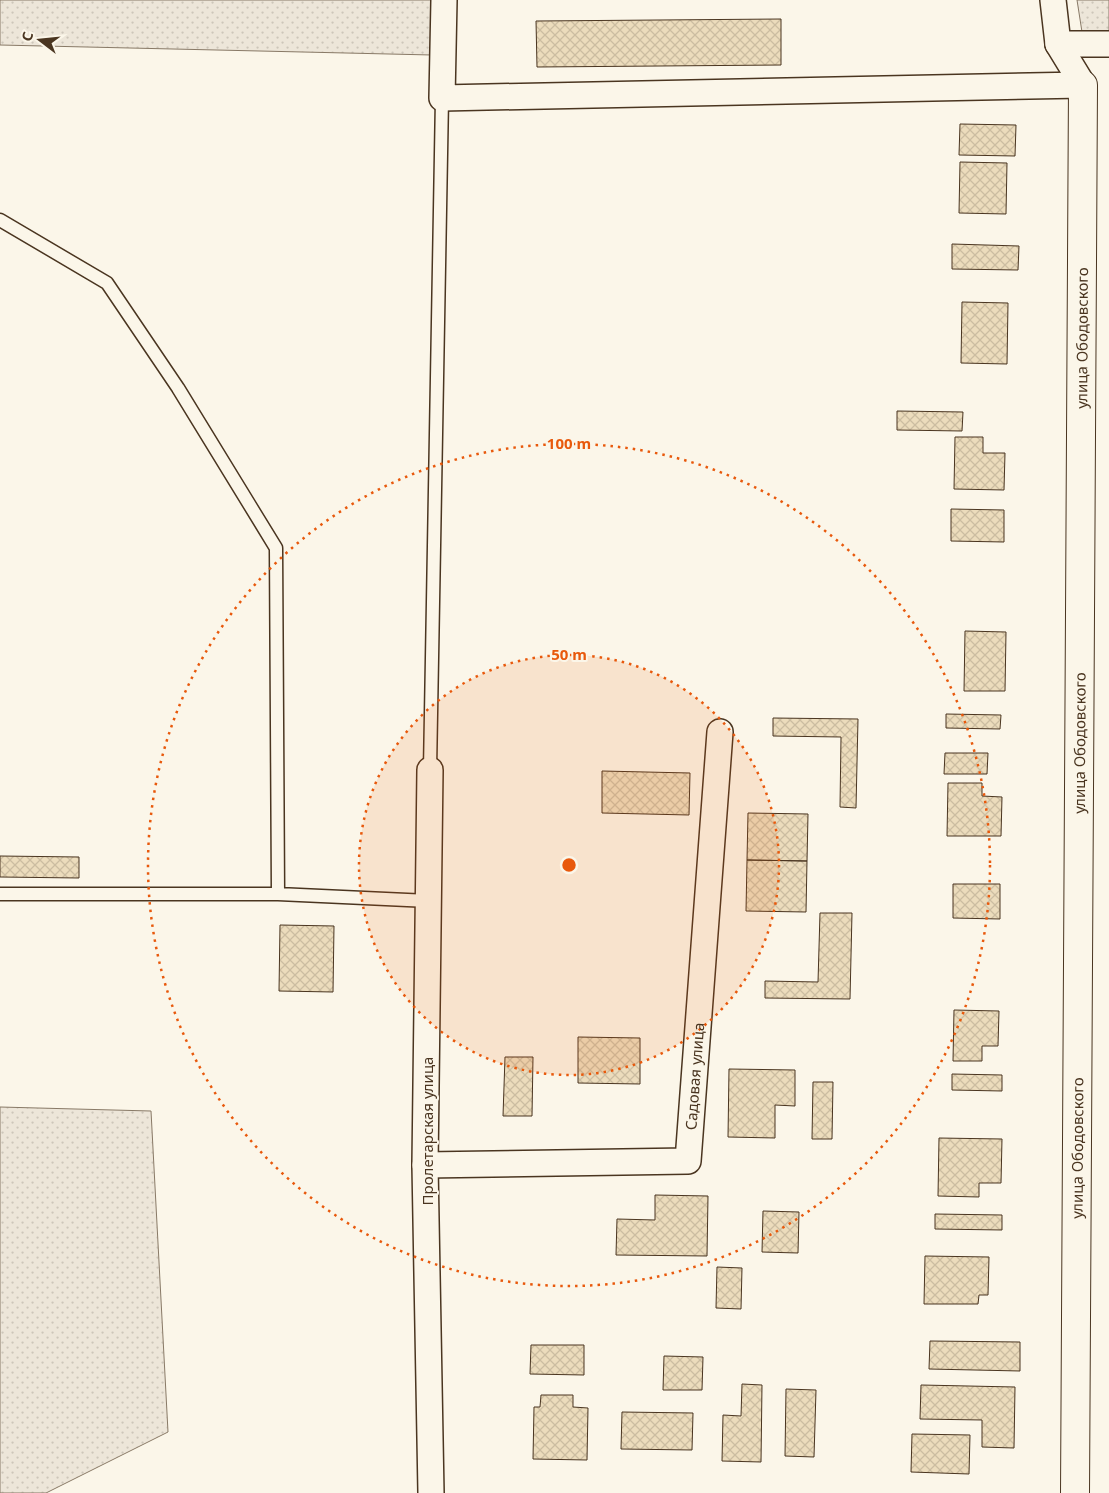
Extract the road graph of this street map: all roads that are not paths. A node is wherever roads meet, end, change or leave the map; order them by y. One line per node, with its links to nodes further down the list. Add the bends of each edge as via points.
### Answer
1 (444, 0): 6 (street)
2 (1053, 0): 3 (street)
3 (1058, 44): 4 (street); 5 (street)
4 (1109, 44)
5 (1083, 85): 6 (street); 15 (street, улица Ободовского)
6 (442, 98): 9 (lane)
7 (0, 220): 11 (lane, via 107,283 178,388 276,548)
8 (720, 732): 13 (street, Садовая улица, via 688,1161)
9 (430, 770): 12 (street, Пролетарская улица)
10 (0, 894): 11 (lane)
11 (278, 894): 12 (lane)
12 (429, 901): 13 (street, Пролетарская улица)
13 (425, 1165): 14 (street, Пролетарская улица)
14 (431, 1493)
15 (1075, 1493)

